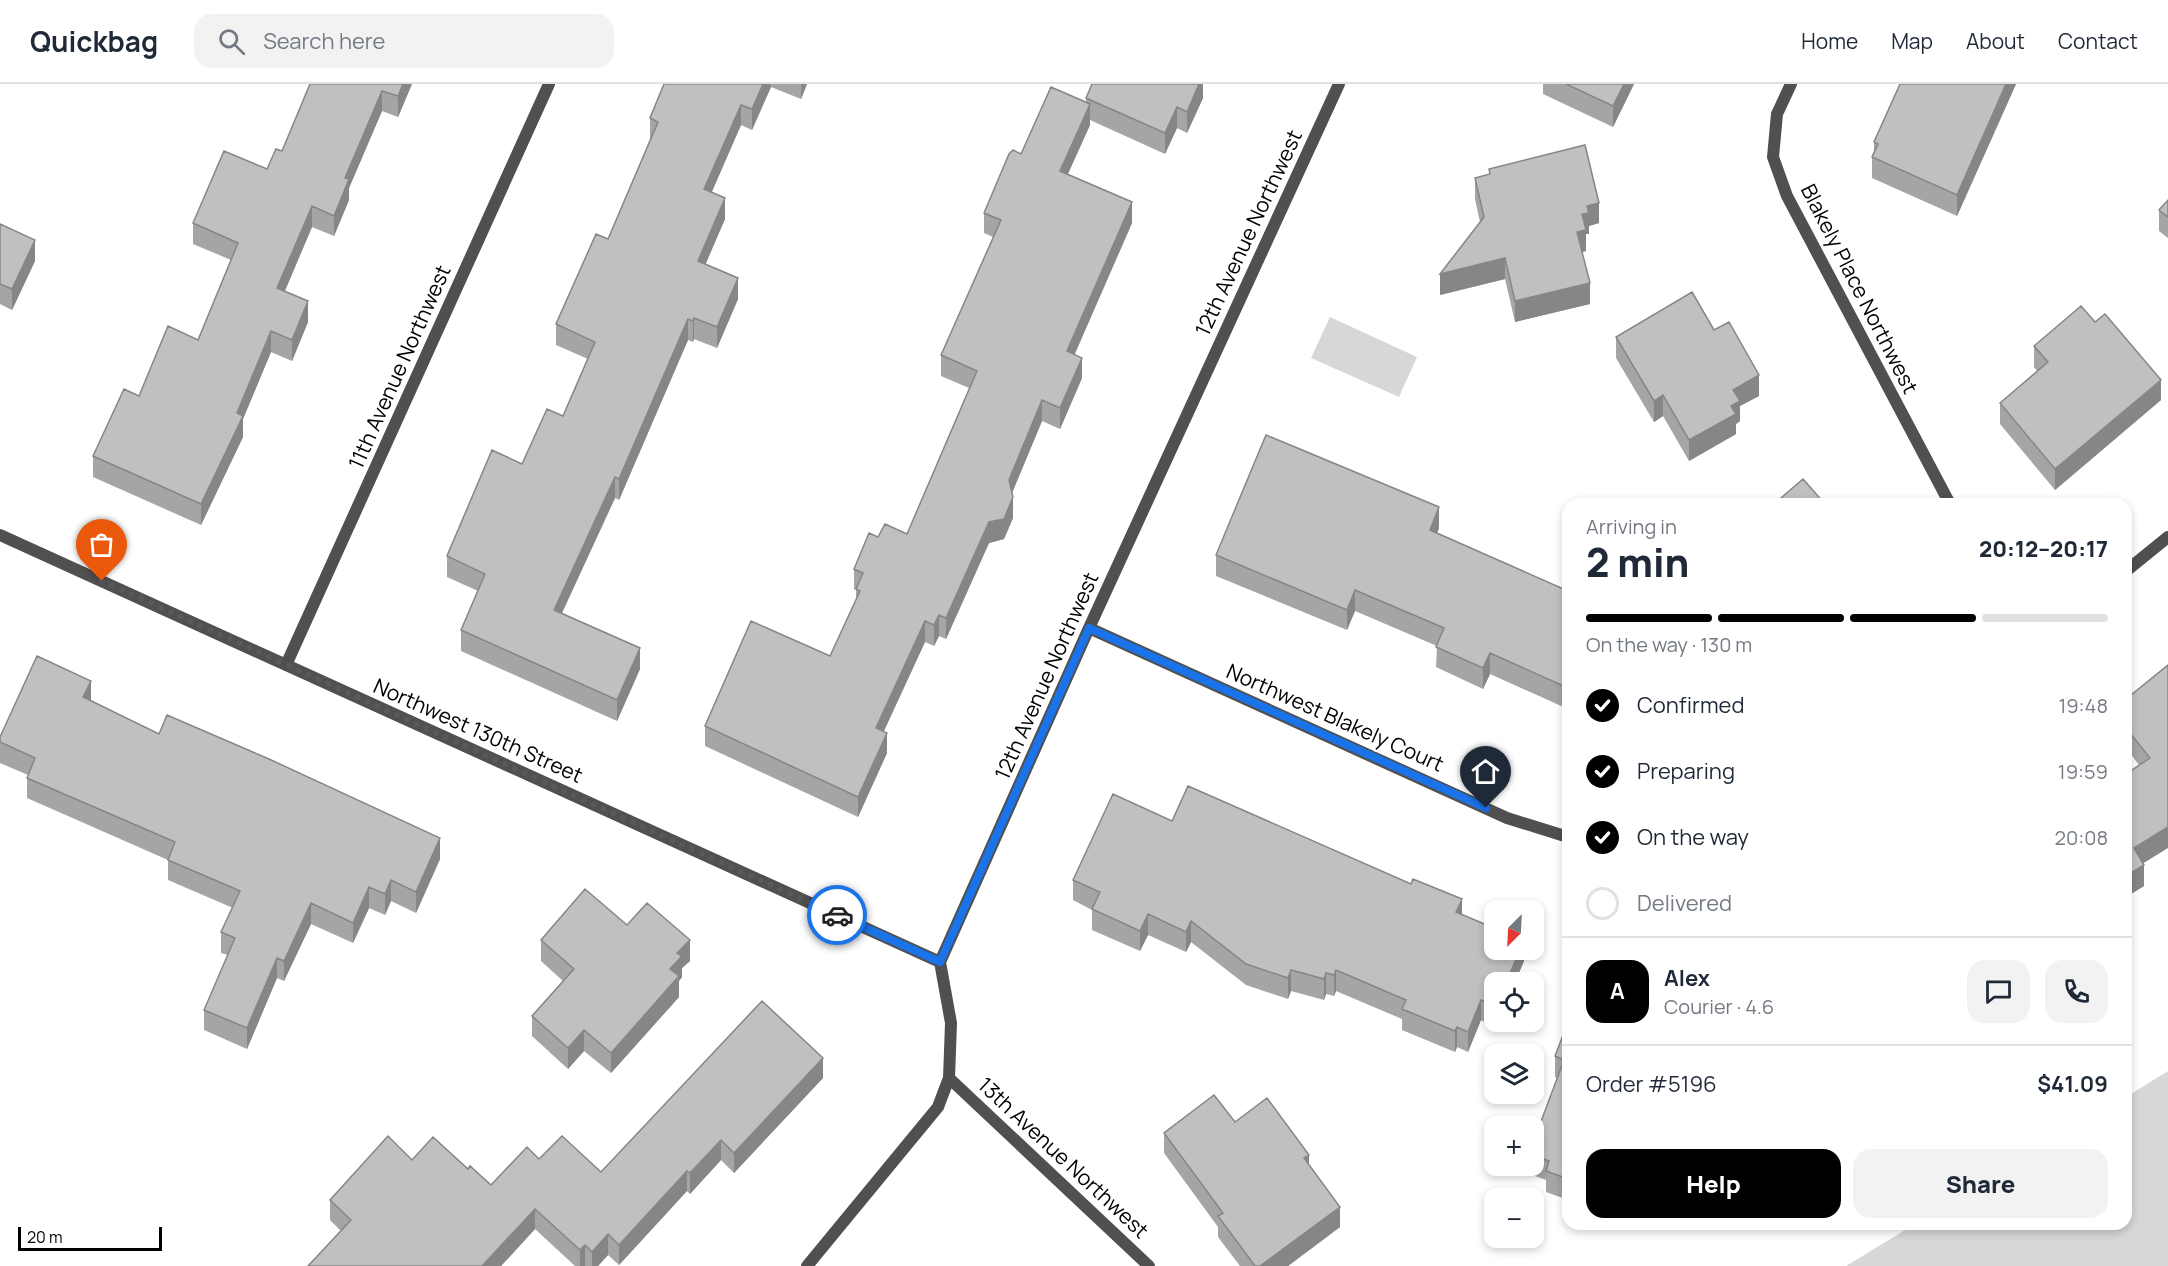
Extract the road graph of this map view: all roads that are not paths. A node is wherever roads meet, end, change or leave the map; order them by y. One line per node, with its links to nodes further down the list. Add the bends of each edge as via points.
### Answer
1 (549, 84): 9 (street, 11th Avenue Northwest)
2 (1339, 84): 8 (street, 12th Avenue Northwest)
3 (1791, 84): 4 (street, Blakely Place Northwest, via 1777,114 1773,157 1787,196)
4 (1947, 498)
5 (0, 535): 9 (street, Northwest 130th Street)
6 (2168, 537): 7 (street)
7 (2132, 566)
8 (1089, 628): 10 (street, Northwest Blakely Court, via 1507,818); 11 (street, 12th Avenue Northwest)
9 (286, 665): 11 (street, Northwest 130th Street)
10 (1562, 835)
11 (940, 962): 12 (street, via 951,1023)
12 (949, 1078): 13 (street, via 938,1107); 14 (street, 13th Avenue Northwest)
13 (807, 1266)
14 (1149, 1266)

